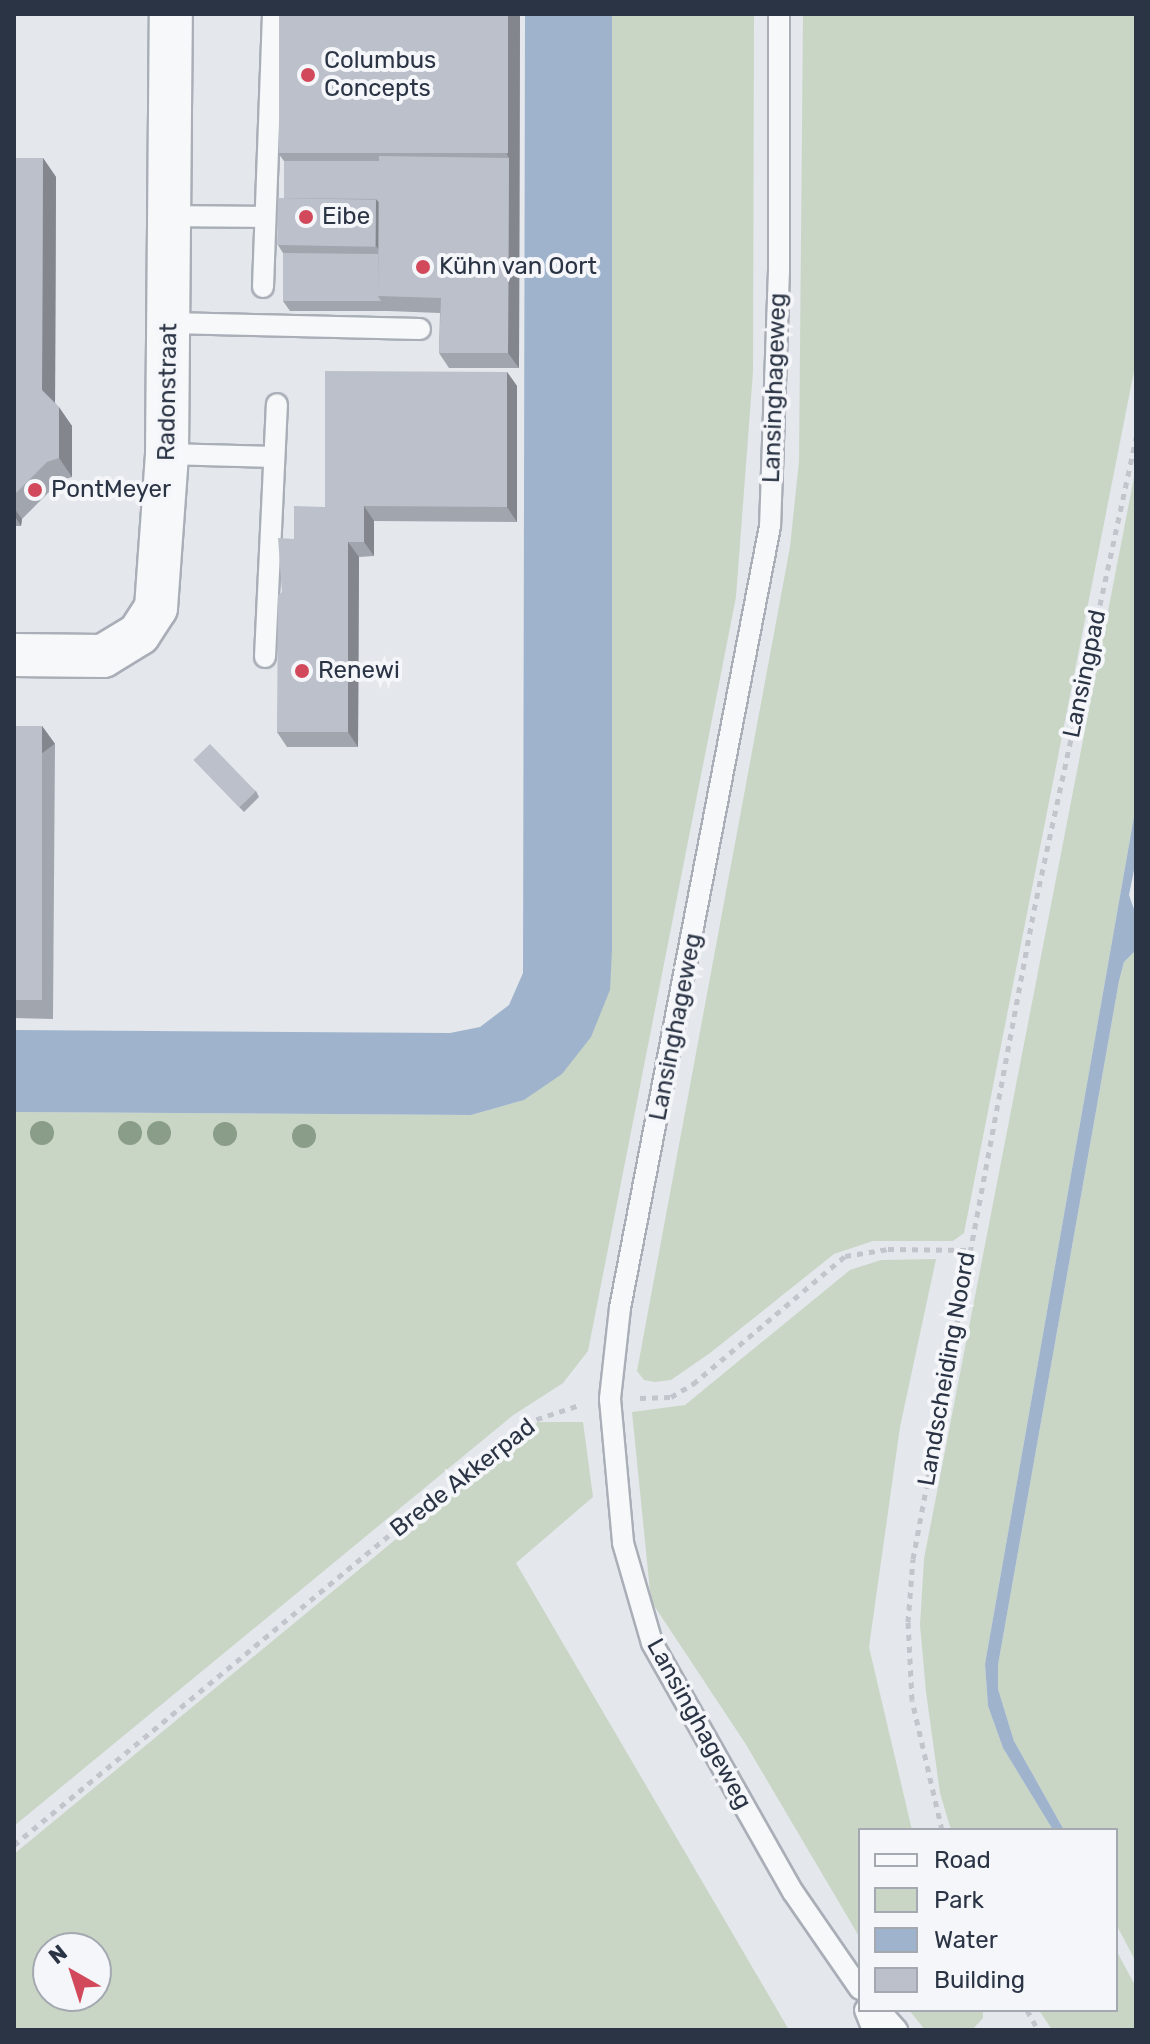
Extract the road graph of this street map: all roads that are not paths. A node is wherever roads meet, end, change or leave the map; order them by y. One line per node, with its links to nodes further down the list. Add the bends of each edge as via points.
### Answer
1 (171, 14): 4 (street, Radonstraat)
2 (273, 14): 5 (lane)
3 (779, 14): 14 (lane, Lansinghageweg, via 779,270 770,526 620,1308 610,1399 623,1543 652,1643 793,1892)
4 (170, 216): 5 (lane); 7 (street, Radonstraat)
5 (265, 217): 6 (lane)
6 (263, 287)
7 (170, 323): 8 (lane); 10 (street, Radonstraat)
8 (420, 329)
9 (277, 404): 11 (lane)
10 (167, 454): 11 (lane); 12 (street, Radonstraat, via 156,608 139,634 103,656)
11 (274, 457): 13 (lane)
12 (14, 655)
13 (265, 657)
14 (858, 1990)
15 (881, 2012): 16 (lane)
16 (897, 2030)

